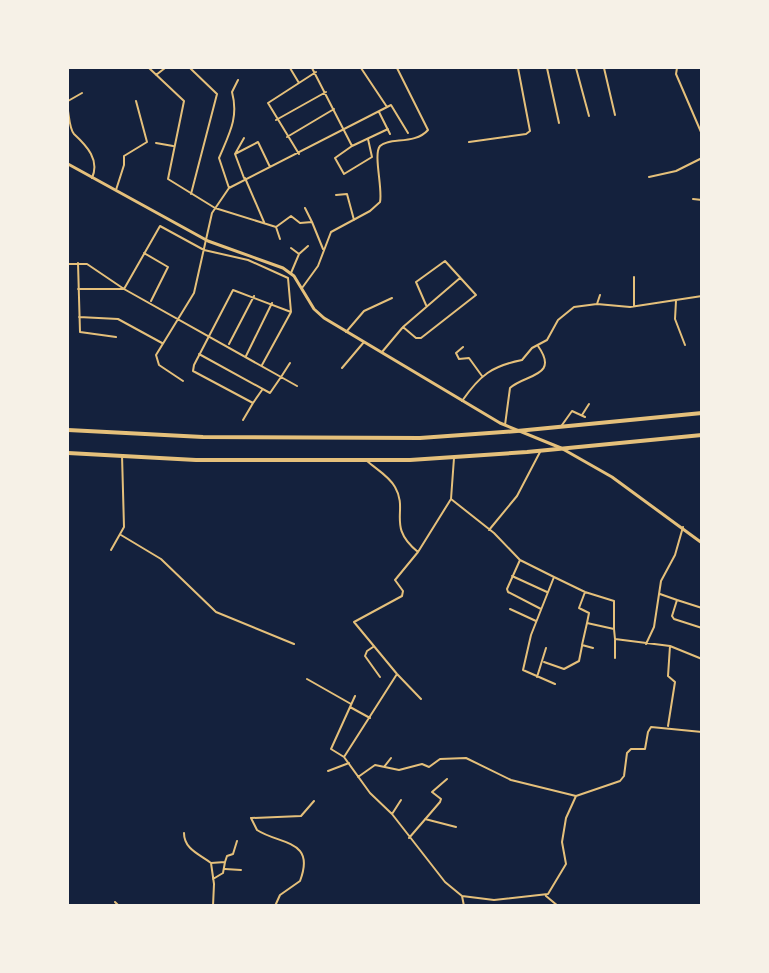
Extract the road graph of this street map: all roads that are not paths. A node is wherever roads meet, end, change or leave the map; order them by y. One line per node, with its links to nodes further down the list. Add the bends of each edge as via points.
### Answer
1 (149, 68): 14 (street)
2 (165, 68): 14 (street)
3 (190, 68): 51 (street, via 217,94)
4 (290, 68): 16 (street)
5 (312, 68): 13 (street)
6 (362, 68): 21 (street)
7 (397, 68): 57 (street, via 428,130 410,140 380,147 377,155 381,201)
8 (518, 68): 37 (street, via 530,131)
9 (547, 68): 28 (street)
10 (576, 68): 26 (street)
11 (604, 68): 25 (street)
12 (676, 68): 31 (street)
13 (316, 72): 16 (street); 17 (street)
14 (156, 75): 39 (street, via 184,101)
15 (238, 80): 49 (street, via 232,92 234,127 219,158)
16 (299, 83): 27 (street, via 268,102)
17 (326, 92): 22 (street); 27 (street)
18 (82, 93): 19 (street)
19 (68, 101)
20 (136, 101): 50 (street, via 147,142 124,156)
21 (387, 107): 24 (street); 32 (street, via 393,105)
22 (334, 109): 29 (street); 34 (street)
23 (68, 111): 47 (street, via 72,131 86,144 94,160)
24 (378, 112): 29 (street); 30 (street)
25 (615, 115)
26 (589, 116)
27 (276, 120): 34 (street)
28 (559, 123)
29 (343, 128): 40 (street); 42 (street)
30 (388, 129): 33 (street); 36 (street)
31 (701, 132)
32 (408, 133)
33 (390, 134)
34 (287, 137): 42 (street)
35 (244, 138): 41 (street)
36 (368, 139): 40 (street); 40 (street, via 372,157 344,174 335,158)
37 (469, 142)
38 (156, 143): 39 (street)
39 (174, 146): 51 (street, via 168,178)
40 (352, 146)
41 (235, 154): 45 (street, via 258,142); 48 (street)
42 (299, 154): 45 (street)
43 (702, 158): 46 (street, via 676,171)
44 (68, 164): 47 (main road)
45 (270, 167): 48 (street)
46 (649, 177)
47 (92, 178): 50 (main road)
48 (244, 178): 49 (street); 58 (street)
49 (229, 188): 55 (street)
50 (116, 190): 62 (main road)
51 (190, 195): 55 (street)
52 (336, 195): 57 (street, via 347,194)
53 (693, 199): 54 (street)
54 (702, 200)
55 (215, 208): 58 (street); 62 (street)
56 (305, 208): 59 (street)
57 (354, 220): 66 (street, via 330,232)
58 (264, 222): 60 (street)
59 (312, 222): 60 (street, via 300,223 291,216); 66 (street)
60 (276, 227): 61 (street)
61 (280, 239)
62 (208, 242): 65 (street); 71 (main road, via 263,259)
63 (308, 246): 68 (street)
64 (291, 248): 68 (street)
65 (204, 250): 67 (street, via 161,226); 87 (street, via 248,260 288,278); 89 (street, via 196,288)
66 (324, 250): 74 (street)
67 (144, 253): 76 (street); 82 (street, via 168,267)
68 (299, 254): 71 (street)
69 (78, 263): 70 (street); 75 (street); 76 (street, via 89,265)
70 (68, 264)
71 (291, 273): 74 (main road)
72 (460, 278): 85 (street); 85 (street, via 446,261 417,281 415,286); 90 (street, via 476,296 421,338)
73 (634, 278): 86 (street)
74 (302, 288): 91 (main road, via 316,312)
75 (78, 289): 76 (street); 88 (street)
76 (124, 289): 82 (street)
77 (600, 295): 84 (street)
78 (254, 296): 83 (street); 92 (street, via 232,291); 98 (street)
79 (702, 296): 81 (street)
80 (392, 298): 91 (street, via 364,311)
81 (676, 301): 86 (street); 97 (street, via 675,319)
82 (151, 302): 89 (street)
83 (272, 303): 87 (street); 102 (street)
84 (597, 304): 86 (street); 96 (street, via 578,305 566,311 549,338)
85 (426, 305): 90 (street)
86 (634, 306)
87 (291, 312): 104 (street)
88 (79, 317): 93 (street, via 82,334); 95 (street, via 114,317)
89 (179, 318): 92 (street); 95 (street)
90 (403, 327): 100 (street)
91 (346, 332): 94 (main road)
92 (209, 334): 98 (street); 101 (street)
93 (116, 337)
94 (364, 342): 100 (main road); 105 (street)
95 (163, 343): 108 (street, via 156,355 157,362)
96 (538, 345): 106 (street, via 522,360 510,361); 116 (street, via 545,361 542,371 535,377 520,379 510,388)
97 (685, 345)
98 (228, 346): 102 (street)
99 (463, 348): 106 (street, via 456,353 459,360 469,358)
100 (382, 352): 111 (main road)
101 (199, 354): 110 (street); 112 (street, via 194,366 196,374)
102 (246, 356): 104 (street)
103 (290, 363): 107 (street)
104 (262, 365): 107 (street)
105 (342, 368)
106 (482, 376): 111 (street)
107 (281, 377): 109 (street); 110 (street, via 271,393)
108 (183, 381)
109 (297, 386)
110 (262, 390): 112 (street)
111 (462, 401): 116 (main road)
112 (253, 403): 115 (street)
113 (589, 404): 117 (street, via 583,416 572,411)
114 (702, 413): 117 (highway)
115 (243, 420)
116 (505, 425): 119 (main road)
117 (560, 427): 119 (highway)
118 (68, 430): 119 (highway, via 203,437 420,438)
119 (517, 431): 121 (main road)
120 (702, 435): 121 (highway)
121 (561, 448): 122 (highway); 128 (main road, via 612,477)
122 (541, 450): 125 (highway); 129 (street, via 517,496)
123 (68, 453): 124 (highway)
124 (122, 455): 126 (highway, via 196,460); 130 (street, via 125,510)
125 (454, 458): 126 (highway); 127 (street)
126 (366, 459): 133 (street, via 396,487 401,532)
127 (452, 499): 129 (street); 133 (street)
128 (683, 527): 131 (main road); 150 (street, via 675,555 661,581 654,627)
129 (489, 530): 134 (street)
130 (121, 535): 132 (street); 149 (street, via 160,559 216,612)
131 (702, 543)
132 (111, 550)
133 (418, 552): 153 (street, via 395,580 403,592 400,599 354,622)
134 (520, 560): 135 (street); 136 (street)
135 (512, 576): 137 (street); 143 (street, via 508,592)
136 (554, 577): 137 (street); 138 (street)
137 (547, 592): 143 (street)
138 (585, 592): 145 (street, via 579,609 589,613); 147 (street, via 614,601)
139 (660, 594): 140 (street)
140 (677, 600): 141 (street); 146 (street, via 673,619)
141 (702, 608)
142 (510, 609): 144 (street)
143 (541, 609): 144 (street)
144 (536, 621): 161 (street, via 523,670)
145 (586, 623): 147 (street); 151 (street)
146 (702, 628)
147 (614, 629): 148 (street)
148 (615, 639): 150 (street); 156 (street)
149 (294, 644)
150 (646, 644): 152 (street)
151 (582, 645): 155 (street); 158 (street, via 576,664 563,669)
152 (670, 646): 157 (street); 168 (street, via 668,676 675,682)
153 (373, 647): 159 (street); 160 (street, via 365,656)
154 (546, 648): 158 (street)
155 (593, 648)
156 (615, 658)
157 (702, 659)
158 (544, 662): 161 (street)
159 (397, 674): 165 (street); 167 (street)
160 (380, 677)
161 (537, 677): 163 (street)
162 (307, 679): 166 (street)
163 (555, 684)
164 (355, 696): 166 (street)
165 (421, 699)
166 (351, 705): 167 (street); 170 (street, via 331,747)
167 (370, 718): 170 (street)
168 (668, 726): 169 (street); 177 (street, via 651,727 645,749 628,751 620,781)
169 (701, 731)
170 (344, 757): 172 (street)
171 (392, 758): 173 (street)
172 (349, 763): 174 (street); 175 (street)
173 (384, 767): 175 (street, via 372,766); 177 (street, via 429,767 440,759 464,757 511,780)
174 (328, 771)
175 (358, 777): 180 (street)
176 (447, 779): 181 (street, via 432,792 441,799)
177 (576, 796): 192 (street, via 566,818 562,842 566,864)
178 (401, 800): 180 (street)
179 (314, 801): 196 (street, via 301,816 251,818 256,830 296,845 301,853 300,881 280,895)
180 (392, 814): 184 (street)
181 (426, 819): 182 (street); 184 (street)
182 (456, 827)
183 (184, 832): 187 (street, via 189,849)
184 (409, 838): 191 (street, via 445,882)
185 (237, 841): 186 (street)
186 (225, 862): 187 (street); 188 (street)
187 (211, 863): 190 (street)
188 (225, 869): 189 (street); 190 (street)
189 (241, 870)
190 (213, 879): 195 (street)
191 (462, 896): 192 (street, via 494,900); 197 (street)
192 (546, 896): 198 (street)
193 (115, 902): 194 (street)
194 (119, 906)
195 (213, 906)
196 (275, 906)
197 (464, 906)
198 (558, 906)

